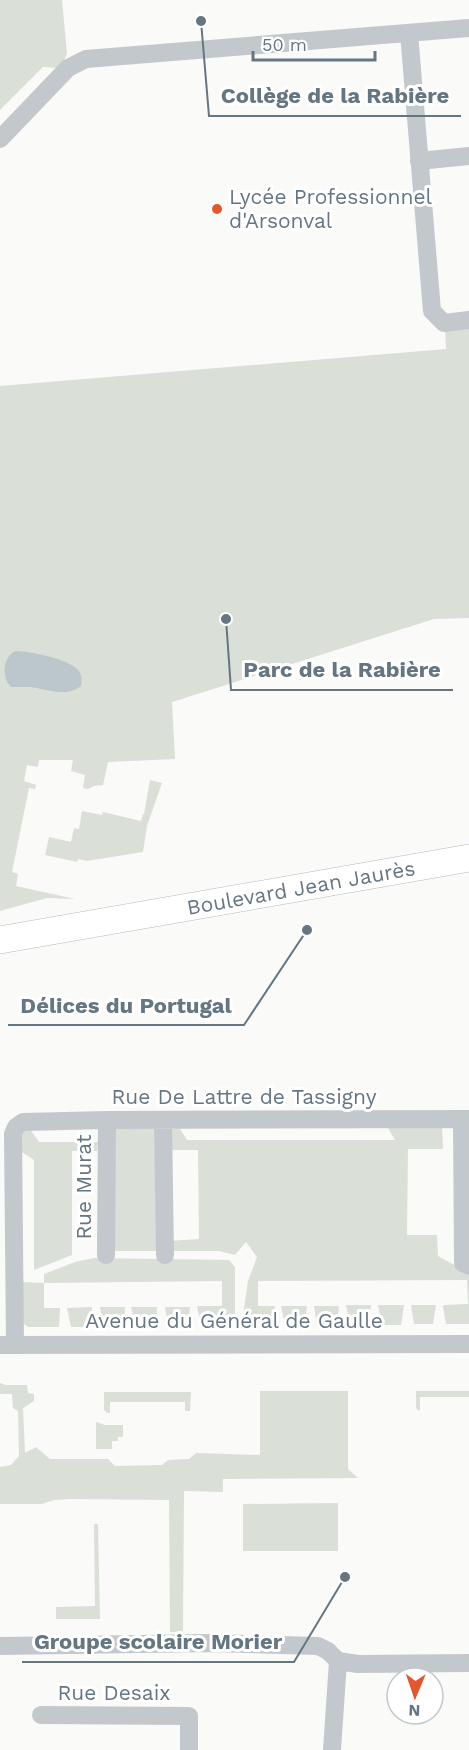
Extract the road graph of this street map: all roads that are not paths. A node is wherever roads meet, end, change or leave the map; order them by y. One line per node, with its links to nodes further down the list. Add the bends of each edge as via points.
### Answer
1 (469, 28): 2 (street)
2 (409, 33): 3 (street, via 86,59 68,68); 5 (street)
3 (0, 139)
4 (469, 156): 5 (street)
5 (419, 161): 6 (street, via 432,311 444,322)
6 (469, 320)
7 (469, 858): 8 (main road, Boulevard Jean Jaurès)
8 (133, 917): 9 (main road, Boulevard Jean Jaurès); 10 (main road, Boulevard Jean Jaurès)
9 (0, 928)
10 (0, 940)
11 (465, 1119): 13 (street, Rue De Lattre de Tassigny); 17 (street, via 463,1263)
12 (107, 1120): 13 (street, Rue De Lattre de Tassigny); 14 (street, Rue De Lattre de Tassigny, via 19,1124); 15 (street, Rue Murat)
13 (163, 1120): 16 (street)
14 (7, 1164): 19 (street)
15 (106, 1255)
16 (165, 1255)
17 (469, 1266)
18 (469, 1344): 19 (street, Avenue du Général de Gaulle)
19 (8, 1345)
20 (0, 1646): 21 (street, via 313,1645 328,1651)
21 (338, 1661): 22 (street); 25 (street)
22 (469, 1663)
23 (41, 1715): 24 (street, Rue Desaix, via 189,1716)
24 (189, 1750)
25 (332, 1750)

